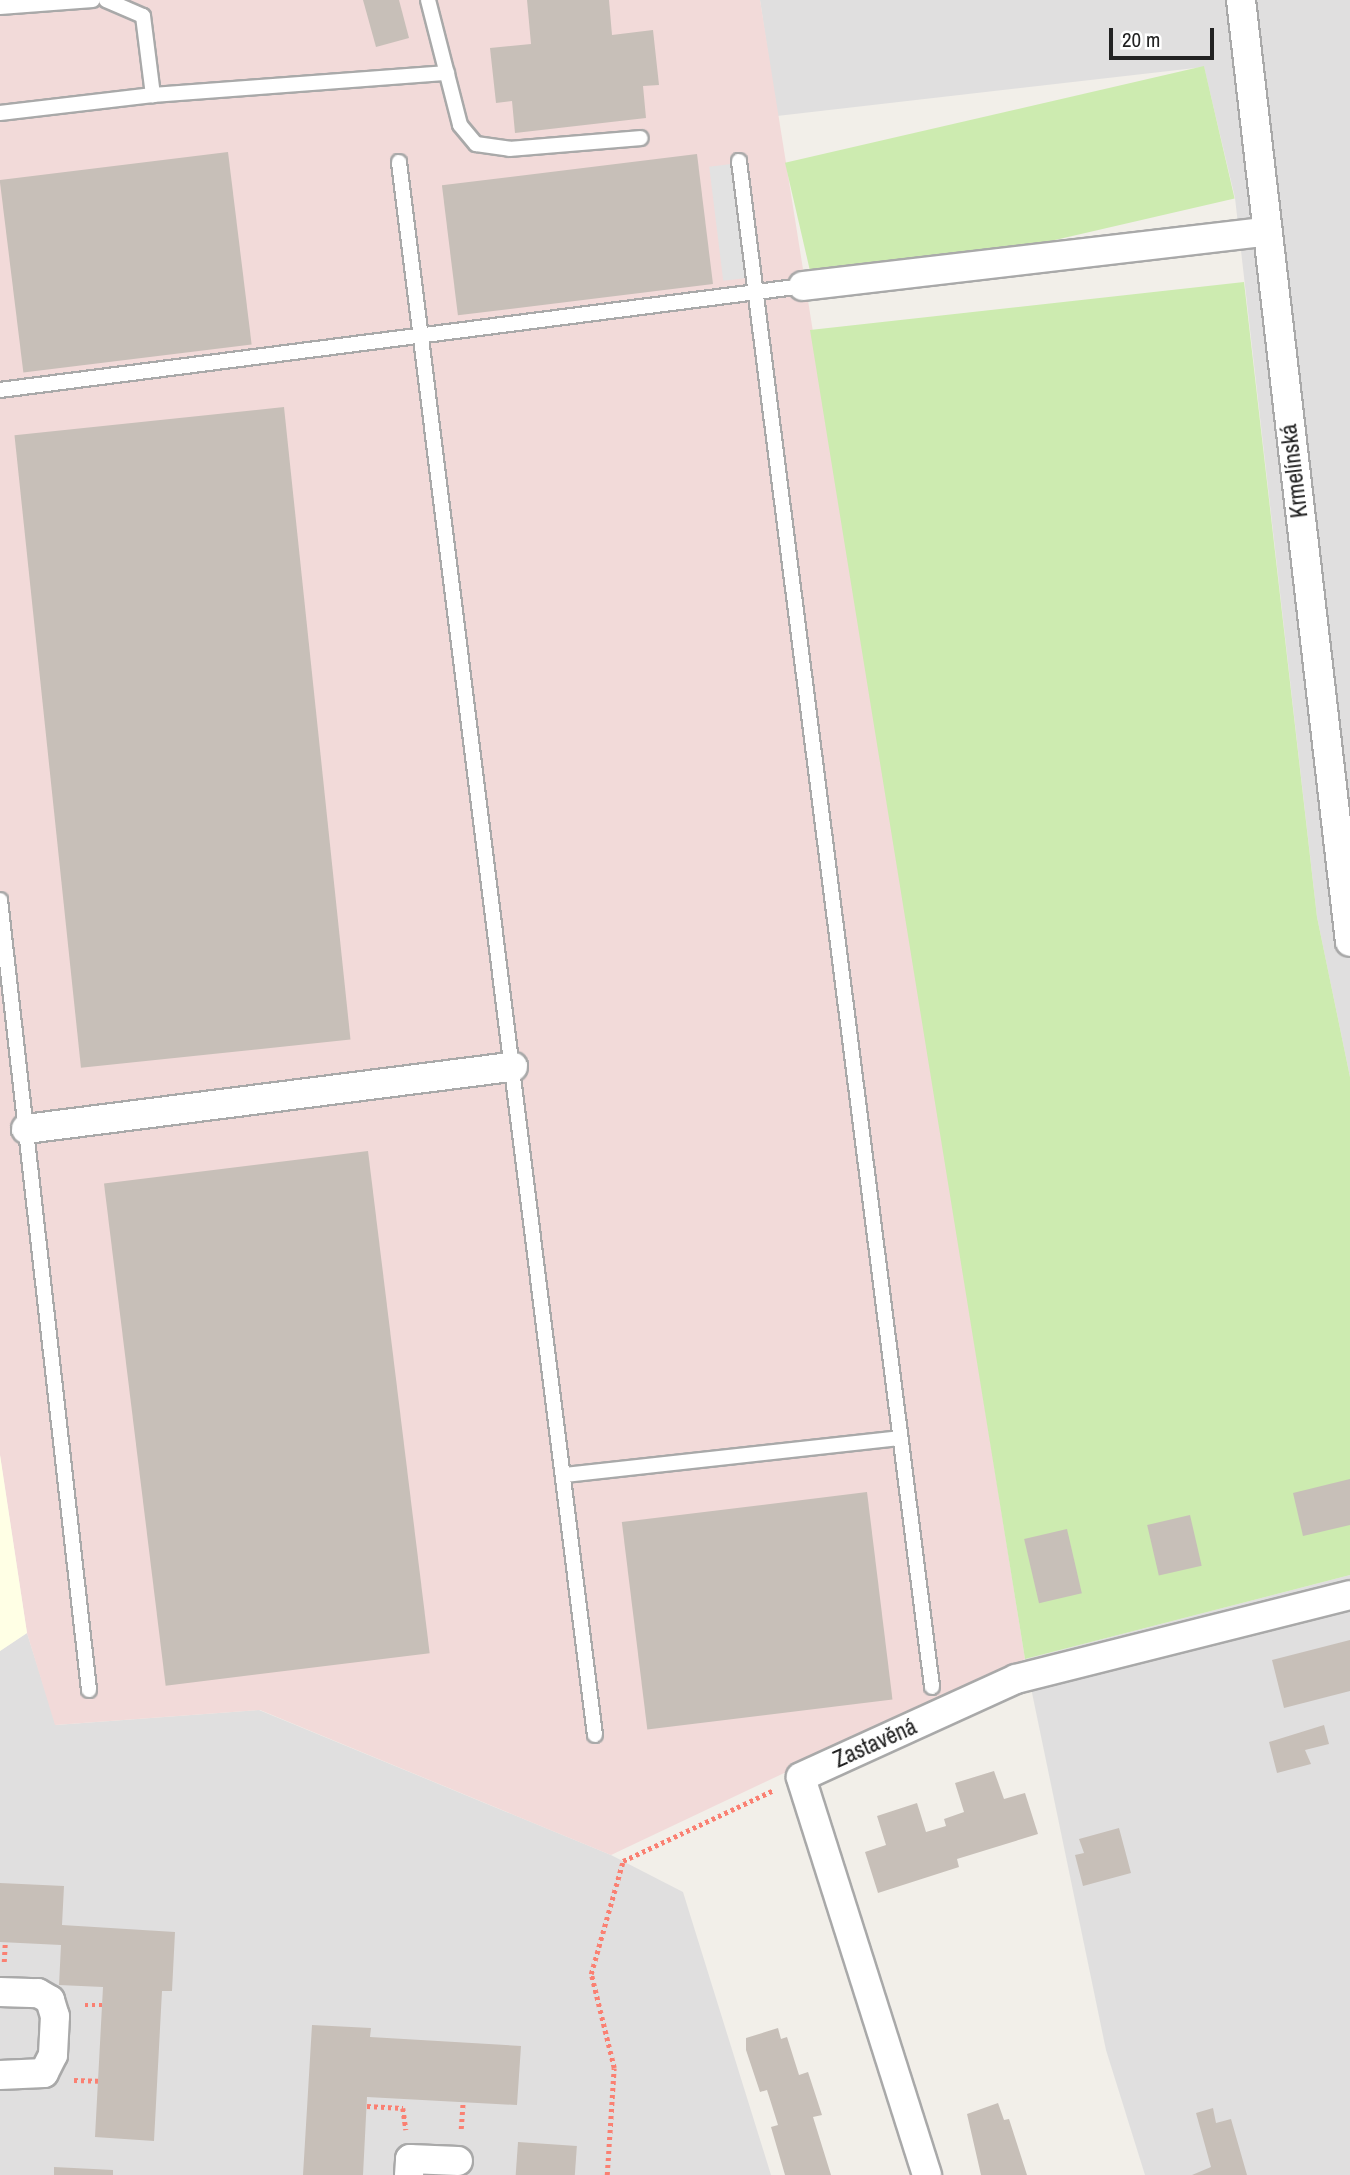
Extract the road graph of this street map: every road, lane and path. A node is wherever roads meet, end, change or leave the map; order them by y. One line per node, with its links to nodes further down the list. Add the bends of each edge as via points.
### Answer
1 (93, 0): 5 (lane)
2 (106, 0): 7 (lane, via 143,16)
3 (428, 0): 6 (lane)
4 (1241, 0): 12 (street, Krmelínská)
5 (0, 8)
6 (447, 73): 7 (lane); 9 (lane, via 460,125 476,144 510,149)
7 (153, 95): 8 (lane)
8 (0, 113)
9 (640, 138)
10 (739, 161): 14 (lane)
11 (399, 162): 15 (lane)
12 (1265, 232): 13 (street); 18 (street, Krmelínská)
13 (803, 286): 14 (lane)
14 (755, 291): 15 (lane); 21 (lane)
15 (420, 335): 16 (lane); 19 (lane)
16 (0, 390)
17 (0, 900): 20 (lane)
18 (1350, 942)
19 (513, 1067): 20 (street); 22 (lane)
20 (26, 1129): 25 (lane)
21 (900, 1438): 22 (lane); 24 (lane)
22 (565, 1475): 26 (lane)
23 (1350, 1595): 27 (street, Zastavěná, via 1016,1679)
24 (932, 1687)
25 (89, 1690)
26 (595, 1735)
27 (801, 1777): 33 (path, via 623,1861 591,1974 614,2068); 34 (street)
28 (0, 1992): 29 (street, via 38,1993 50,2000 55,2016 53,2055 44,2073)
29 (0, 2075)
30 (366, 2106): 32 (path, via 403,2108)
31 (458, 2161): 32 (street)
32 (409, 2167)
33 (607, 2175)
34 (927, 2175)

